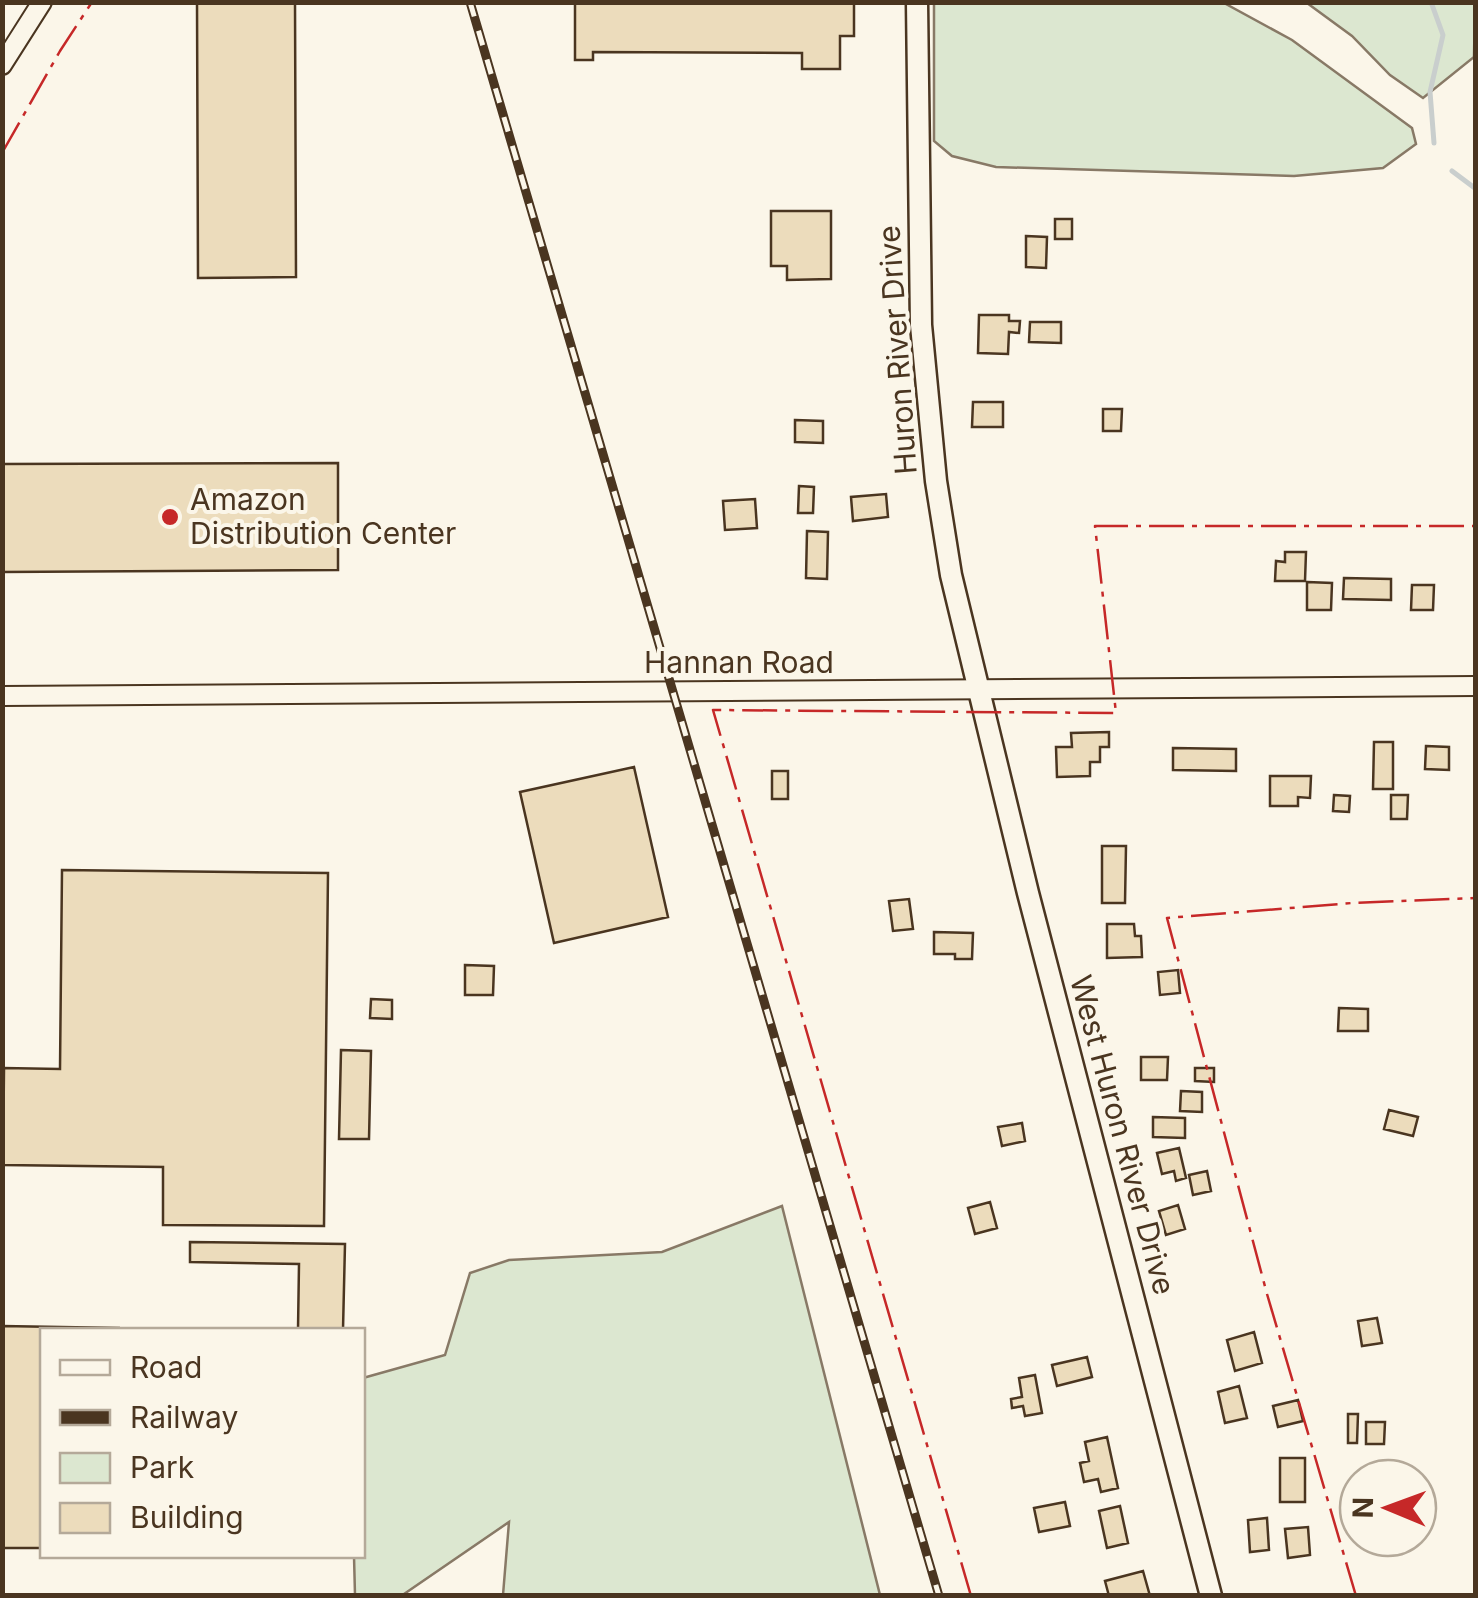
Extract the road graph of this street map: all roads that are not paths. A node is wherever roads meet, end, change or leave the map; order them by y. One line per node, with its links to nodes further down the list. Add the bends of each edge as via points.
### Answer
1 (42, 2): 3 (street)
2 (917, 2): 5 (main road, Huron River Drive, via 918,242 929,420)
3 (2, 65)
4 (1476, 686): 5 (street, Hannan Road)
5 (977, 689): 6 (street, Hannan Road); 7 (main road, West Huron River Drive)
6 (2, 696)
7 (1211, 1596)

